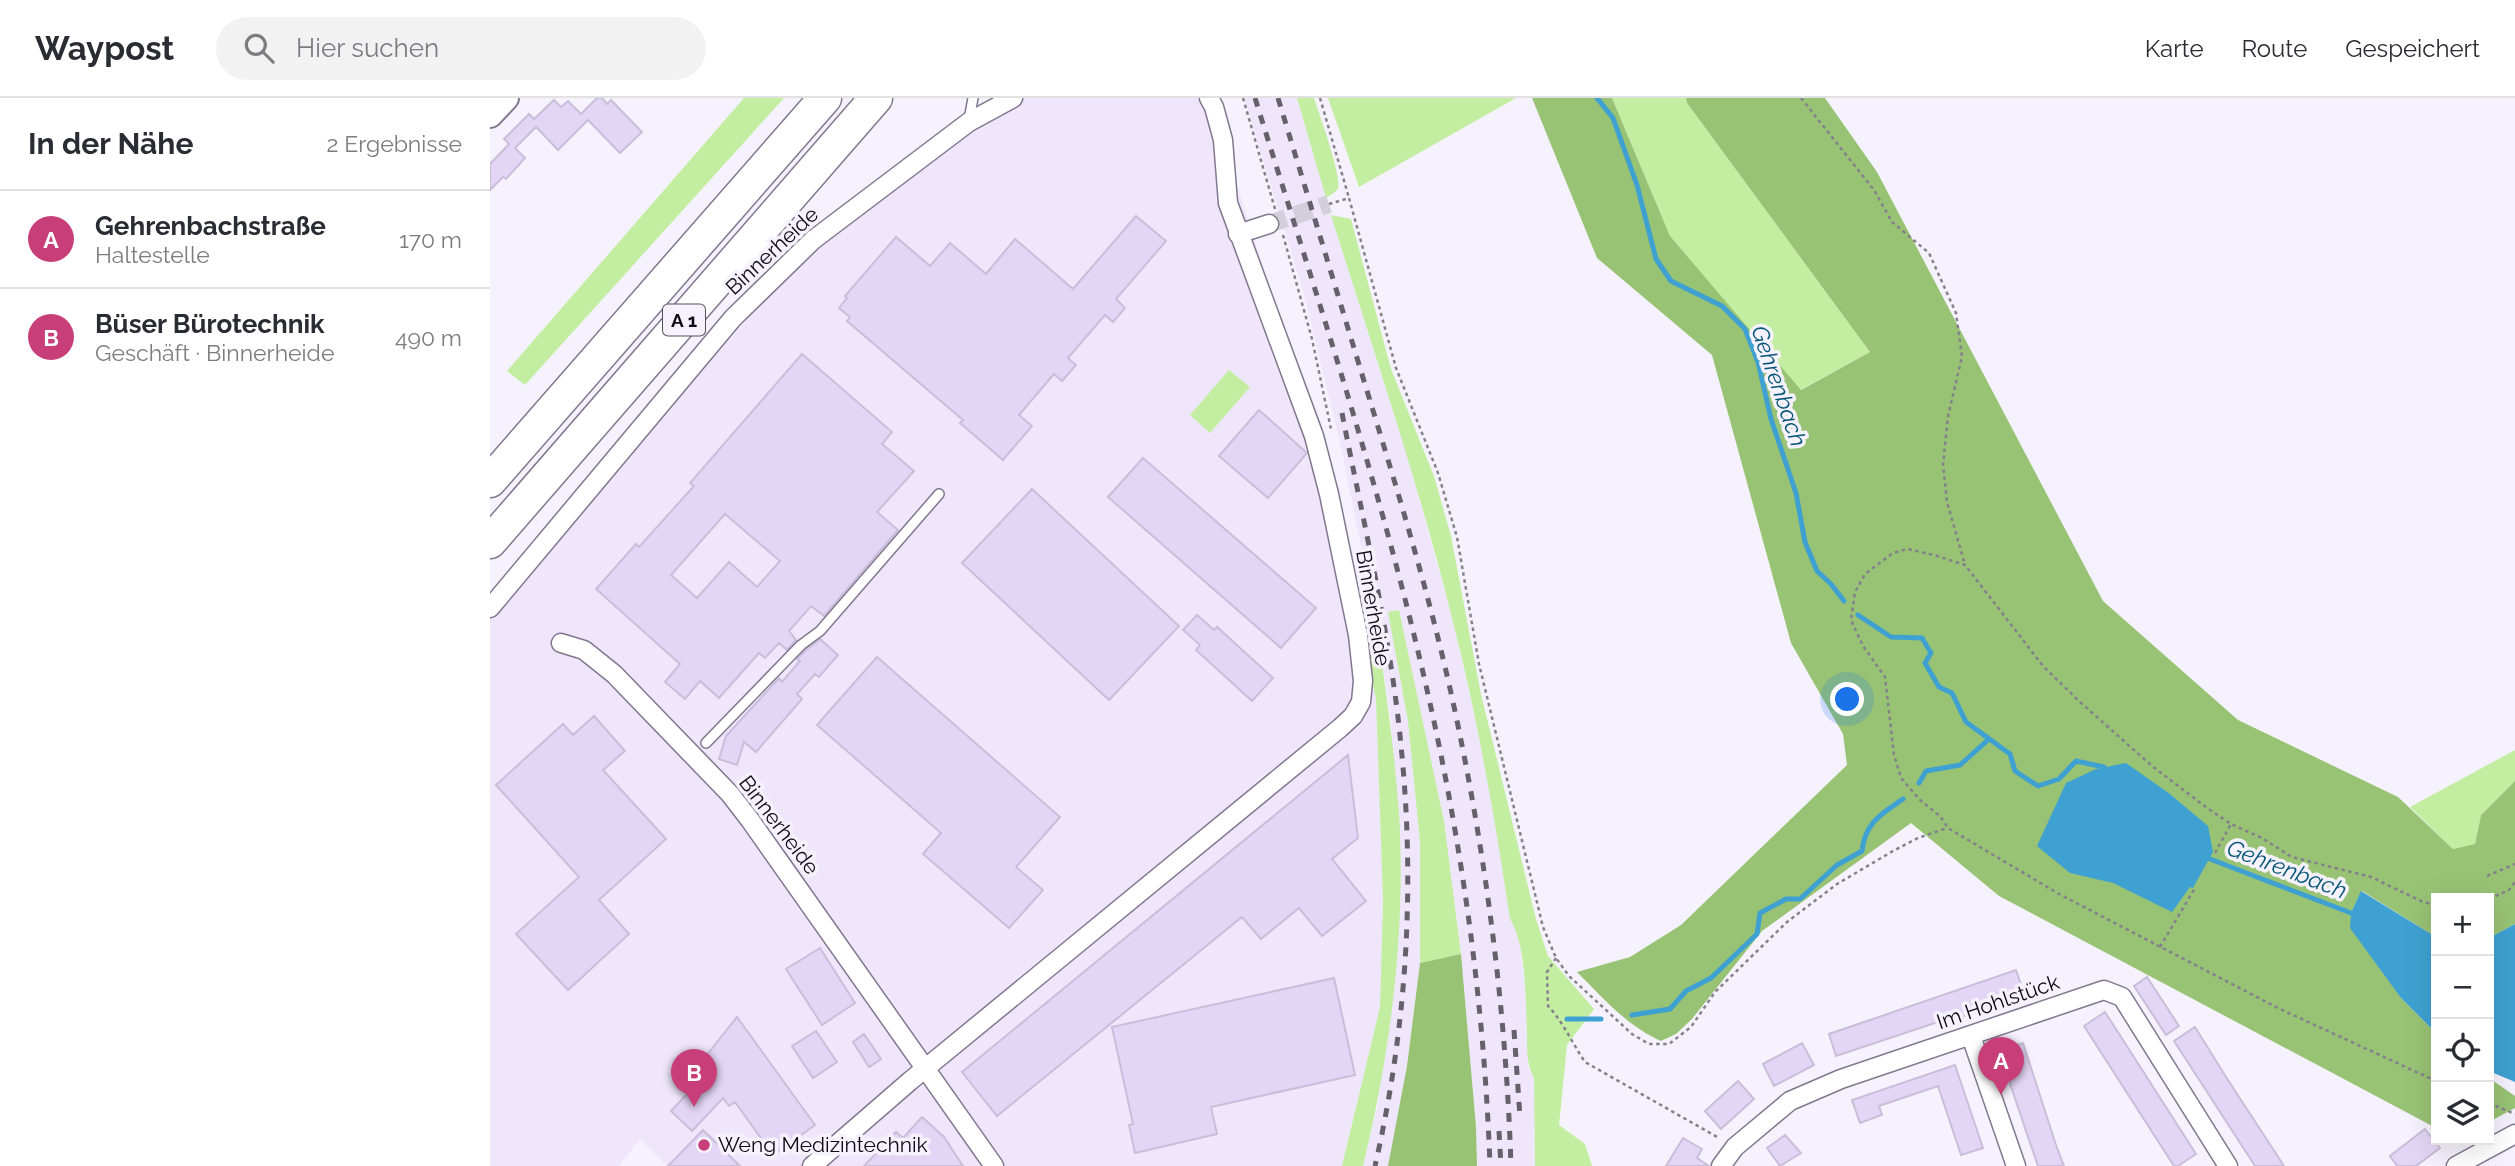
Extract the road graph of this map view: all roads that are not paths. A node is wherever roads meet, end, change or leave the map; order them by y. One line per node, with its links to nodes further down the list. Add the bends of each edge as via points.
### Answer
1 (506, 98): 7 (street)
2 (825, 98): 11 (highway, A 1)
3 (876, 98): 13 (highway, A 1)
4 (973, 98): 8 (lane)
5 (1013, 98): 8 (street, Binnerheide)
6 (1209, 98): 10 (street, Binnerheide, via 1223,140 1228,203)
7 (490, 115)
8 (969, 122): 14 (street, Binnerheide, via 813,240 733,318)
9 (1276, 223): 10 (street)
10 (1238, 234): 18 (street, Binnerheide, via 1314,436 1358,635 1361,702 1353,716)
11 (490, 481)
12 (939, 494): 16 (lane, via 820,631 800,645)
13 (490, 542)
14 (490, 608)
15 (561, 643): 18 (street, Binnerheide, via 584,650 614,674 730,794)
16 (706, 743)
17 (1971, 1036): 22 (street, Im Hohlstück, via 1790,1101 1735,1147); 23 (street); 24 (street, Im Hohlstück, via 2104,990 2122,997)
18 (926, 1069): 20 (street, Binnerheide); 21 (street, Binnerheide)
19 (2515, 1134): 25 (street)
20 (812, 1166)
21 (994, 1166)
22 (1721, 1166)
23 (2016, 1166)
24 (2228, 1166)
25 (2456, 1166)

